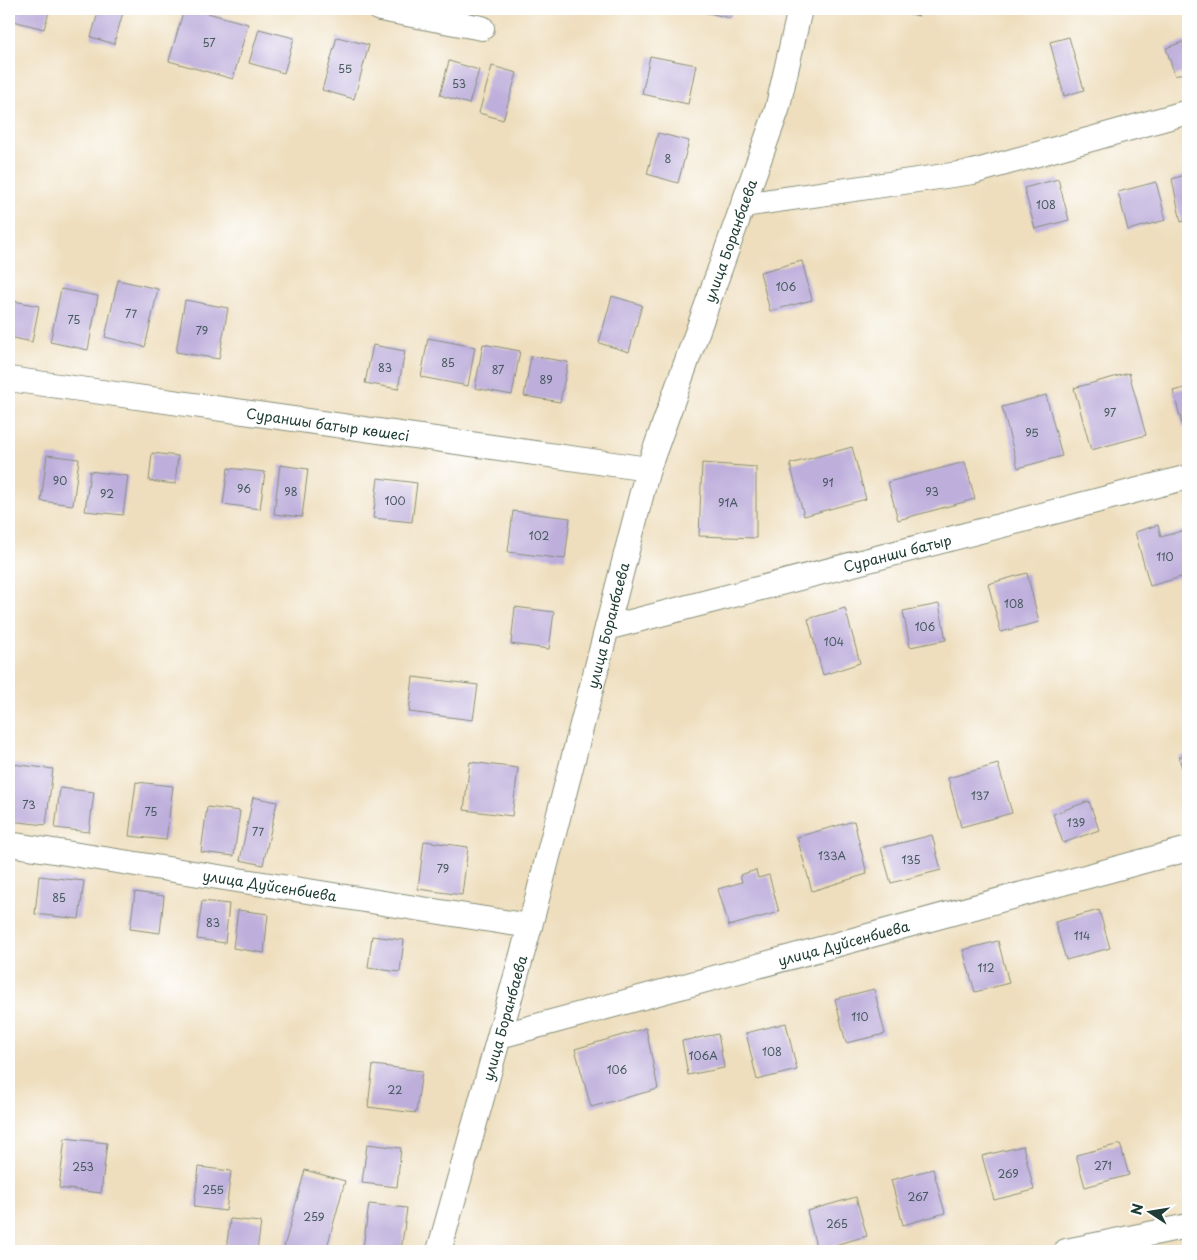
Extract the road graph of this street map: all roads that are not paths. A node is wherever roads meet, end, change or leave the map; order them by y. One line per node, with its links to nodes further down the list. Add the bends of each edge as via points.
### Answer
1 (380, 9): 3 (street)
2 (800, 9): 5 (street, улица Боранбаева, via 777,110)
3 (482, 28)
4 (1188, 112): 5 (street, via 973,172)
5 (743, 205): 7 (street, улица Боранбаева)
6 (9, 379): 7 (street, Сураншы батыр көшесі)
7 (648, 469): 9 (street, улица Боранбаева)
8 (1188, 477): 9 (street, Суранши батыр)
9 (607, 628): 12 (street, улица Боранбаева)
10 (9, 844): 12 (street, улица Дуйсенбиева)
11 (1188, 849): 13 (street, улица Дуйсенбиева)
12 (530, 926): 13 (street, улица Боранбаева)
13 (500, 1036): 15 (street, улица Боранбаева)
14 (1188, 1226): 16 (street)
15 (439, 1251)
16 (1066, 1251)

